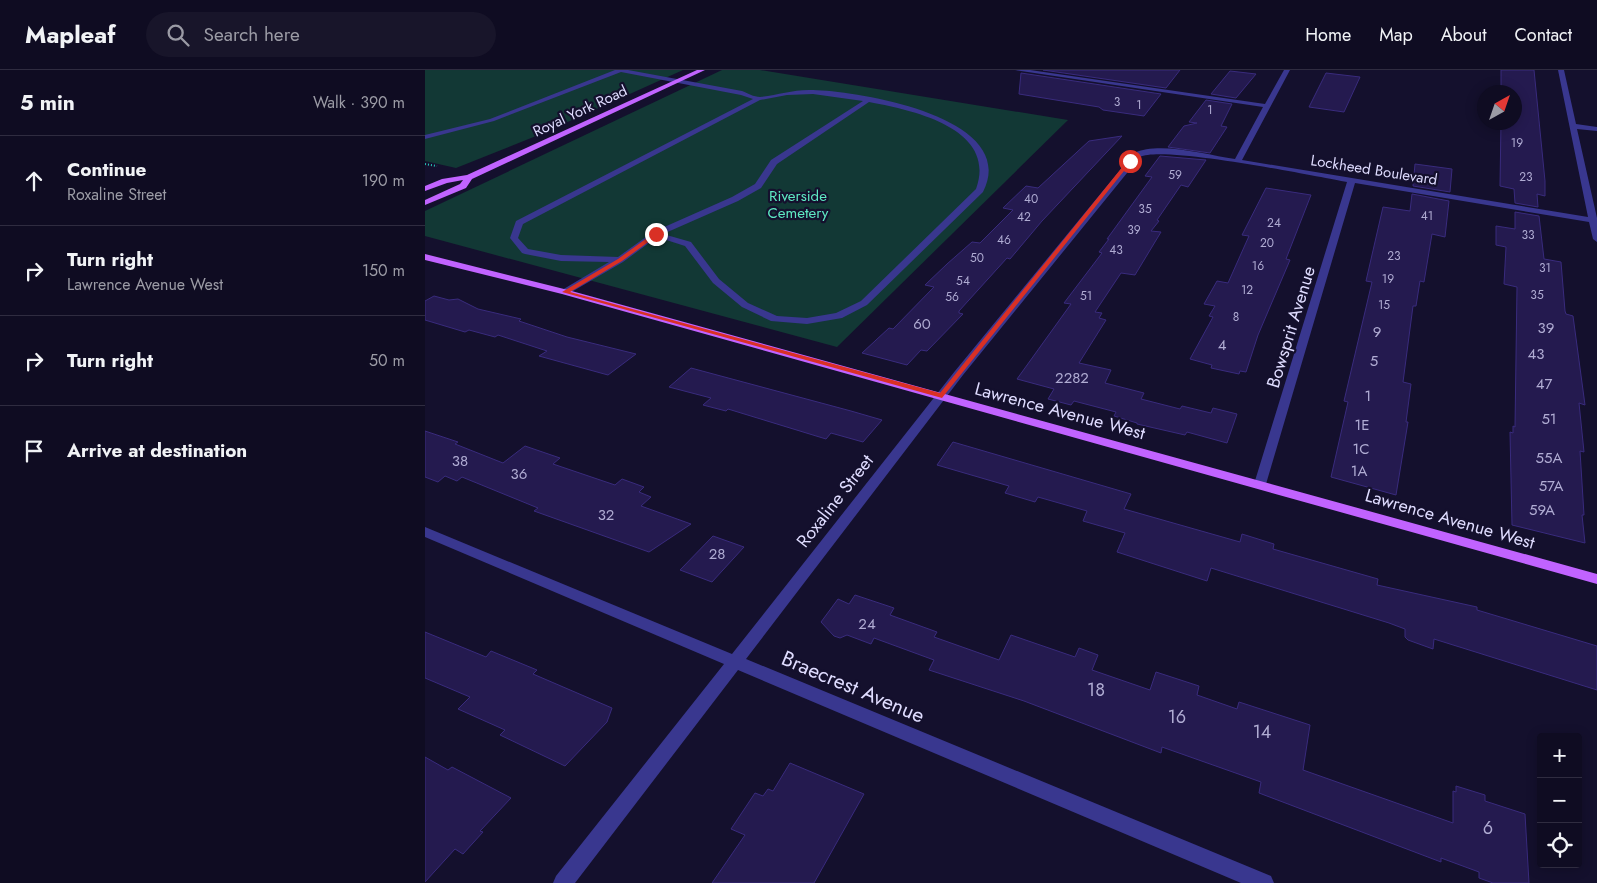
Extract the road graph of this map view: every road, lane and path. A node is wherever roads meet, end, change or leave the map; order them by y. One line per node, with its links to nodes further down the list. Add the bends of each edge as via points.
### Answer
1 (620, 70): 6 (street); 12 (street, via 492,120)
2 (703, 70): 6 (main road, Royal York Road)
3 (1018, 70): 9 (street)
4 (1287, 70): 9 (street)
5 (1561, 70): 10 (street)
6 (680, 80): 7 (street); 15 (main road, Royal York Road)
7 (758, 99): 8 (street, via 783,91 807,90); 23 (street, via 519,223 514,238 525,251 561,258)
8 (868, 100): 20 (street, via 774,162 758,186 735,200); 20 (street, via 916,110 953,126 979,149 985,170 981,190 863,303 839,316 807,321 775,319 745,305 716,281 688,244)
9 (1267, 106): 14 (street)
10 (1572, 126): 11 (street); 19 (street)
11 (1597, 130)
12 (425, 137)
13 (1145, 151): 14 (street, Lockheed Boulevard, via 1178,152); 25 (street, Roxaline Street, via 1130,161)
14 (1237, 162): 16 (street, Lockheed Boulevard)
15 (469, 178): 17 (main road, Royal York Road, via 445,181); 18 (main road, Royal York Road, via 463,186)
16 (1352, 180): 19 (street, Lockheed Boulevard); 26 (street, Bowsprit Avenue)
17 (425, 190)
18 (425, 203)
19 (1595, 221): 21 (street)
20 (656, 234): 23 (street)
21 (1597, 239)
22 (425, 257): 24 (main road, Lawrence Avenue West)
23 (620, 260): 24 (street)
24 (565, 292): 25 (main road, Lawrence Avenue West)
25 (942, 396): 26 (main road, Lawrence Avenue West); 29 (street, Roxaline Street)
26 (1260, 484): 28 (main road, Lawrence Avenue West)
27 (425, 532): 29 (street, Braecrest Avenue)
28 (1597, 579)
29 (734, 660): 30 (street, Roxaline Street); 31 (street, Braecrest Avenue)
30 (563, 883)
31 (1264, 883)

